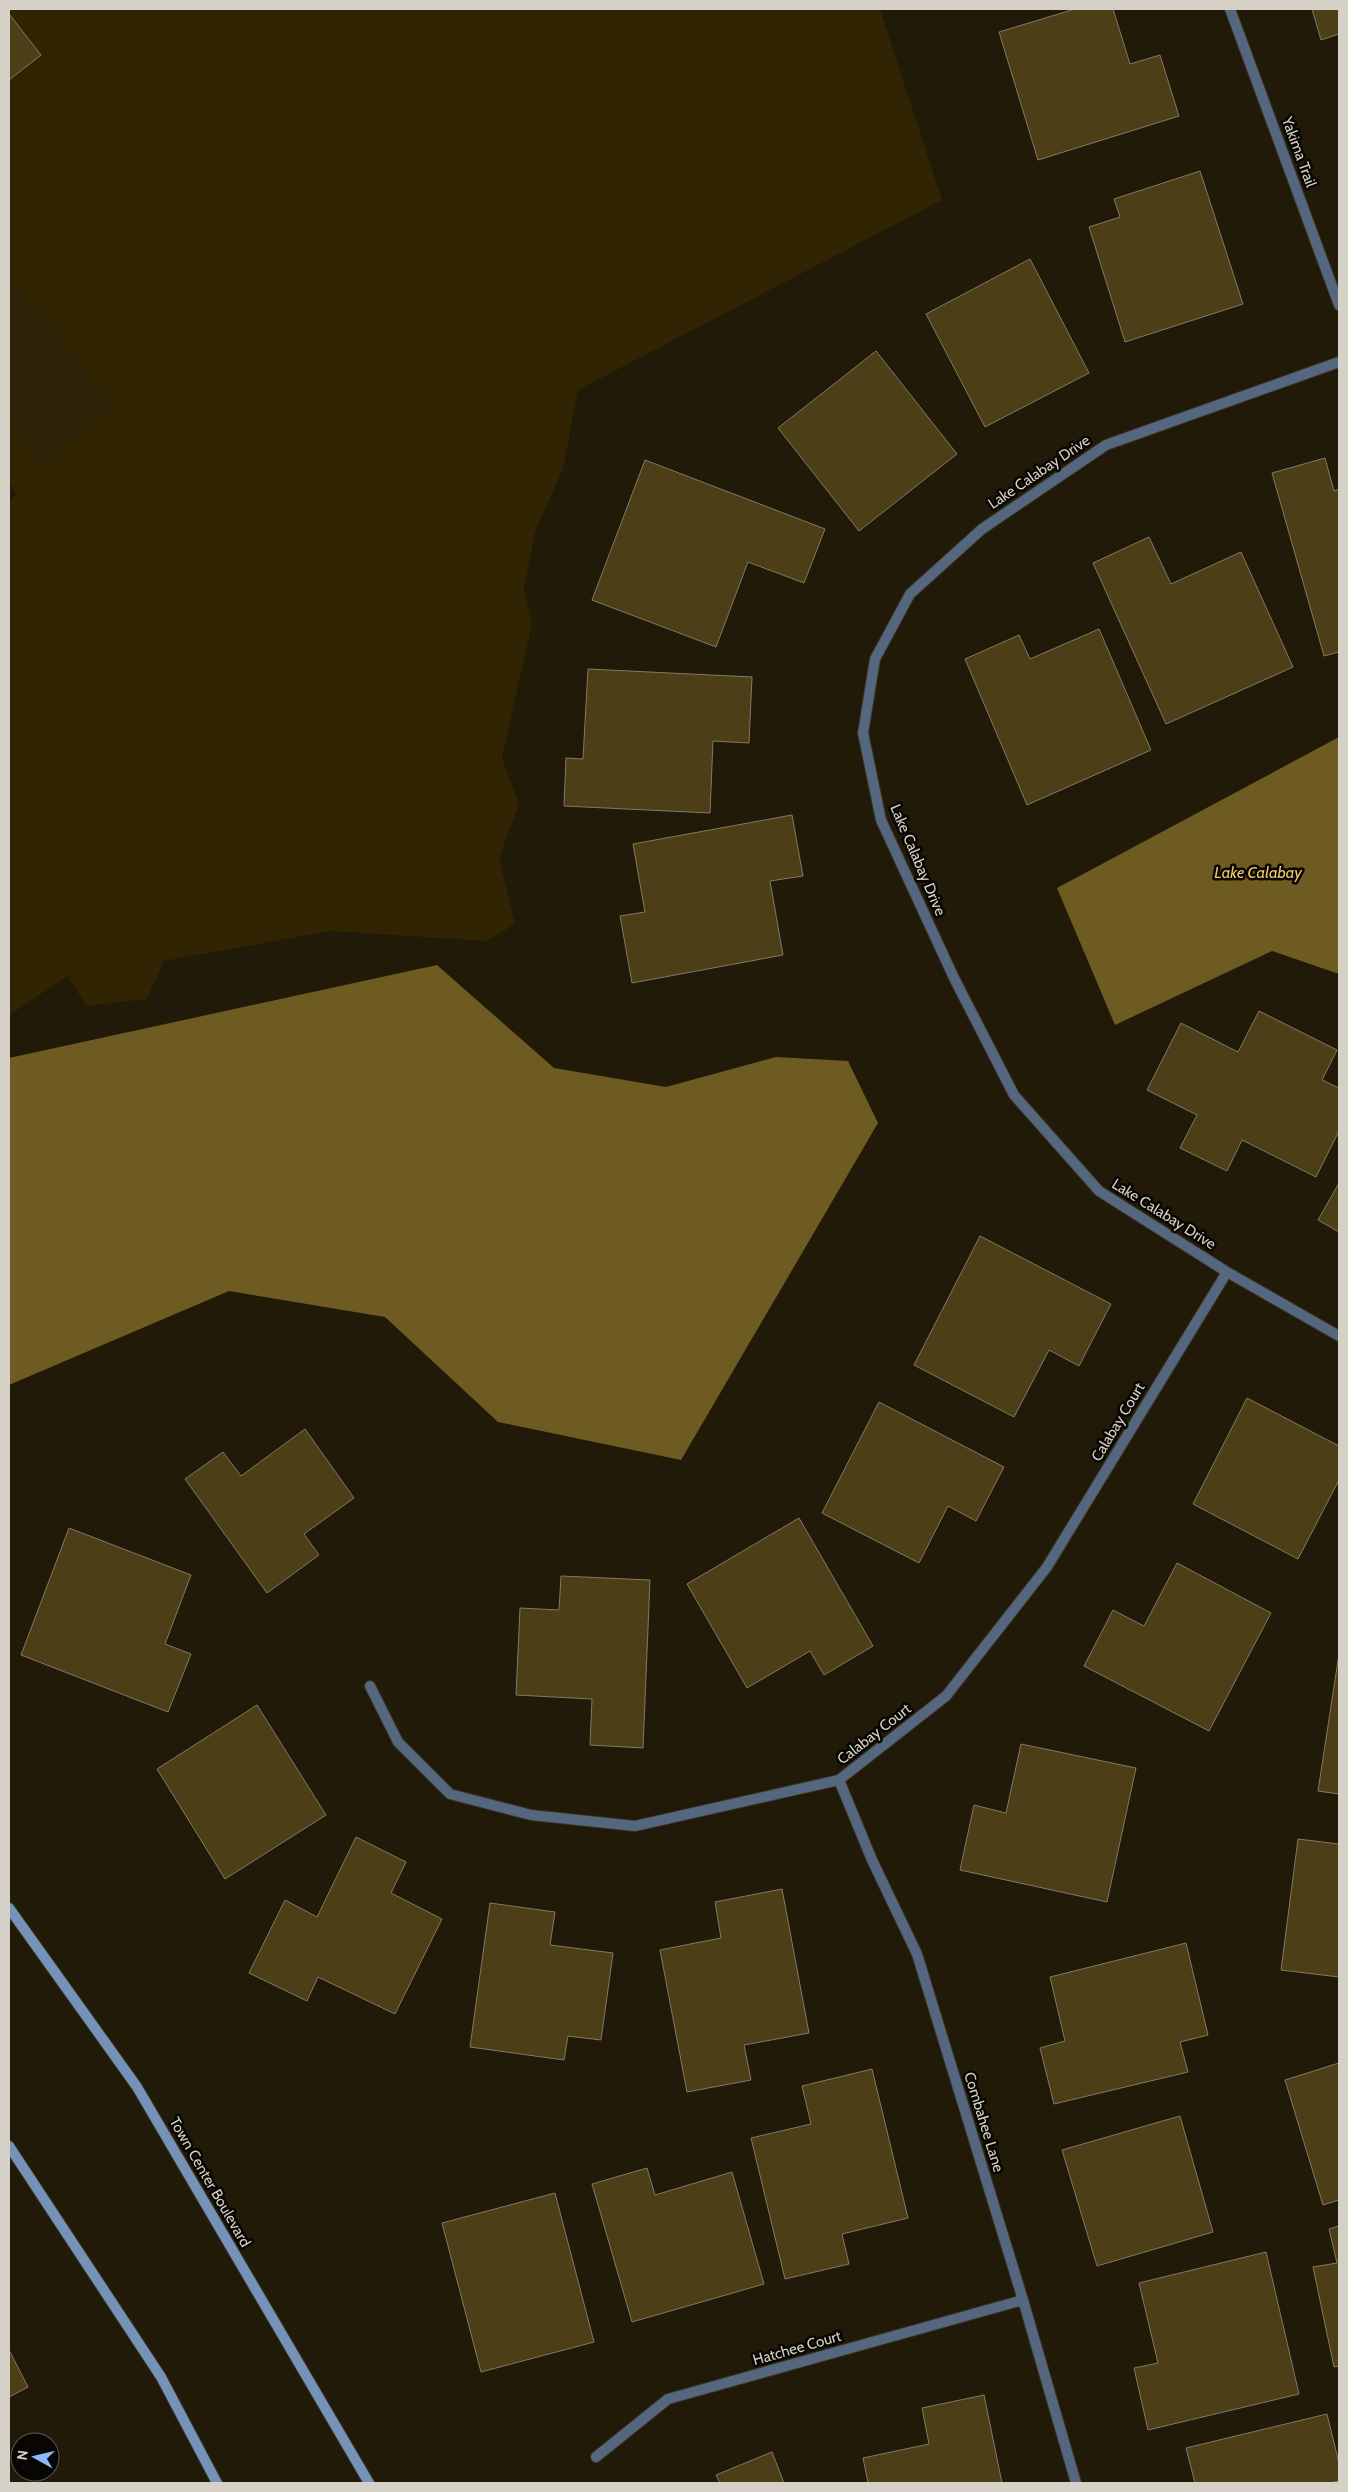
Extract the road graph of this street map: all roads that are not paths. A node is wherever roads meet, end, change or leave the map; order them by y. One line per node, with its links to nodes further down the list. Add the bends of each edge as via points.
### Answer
1 (1230, 9): 2 (street, Yakima Trail)
2 (1339, 305)
3 (1339, 362): 4 (street, Lake Calabay Drive, via 1106,445 982,529 910,594 876,660 863,733 881,820 954,978 1014,1095 1099,1191)
4 (1227, 1272): 5 (street, Lake Calabay Drive); 7 (street, Calabay Court, via 1047,1567 946,1696)
5 (1339, 1336)
6 (370, 1686): 7 (street, Calabay Court, via 398,1742 450,1794 531,1815 635,1826)
7 (839, 1780): 10 (street, Combahee Lane, via 916,1954)
8 (9, 1908): 13 (street, Town Center Boulevard, via 137,2087)
9 (9, 2146): 12 (street, via 160,2377)
10 (1023, 2300): 11 (street, Hatchee Court, via 668,2399); 14 (street, Combahee Lane)
11 (596, 2457)
12 (217, 2483)
13 (369, 2483)
14 (1076, 2483)

